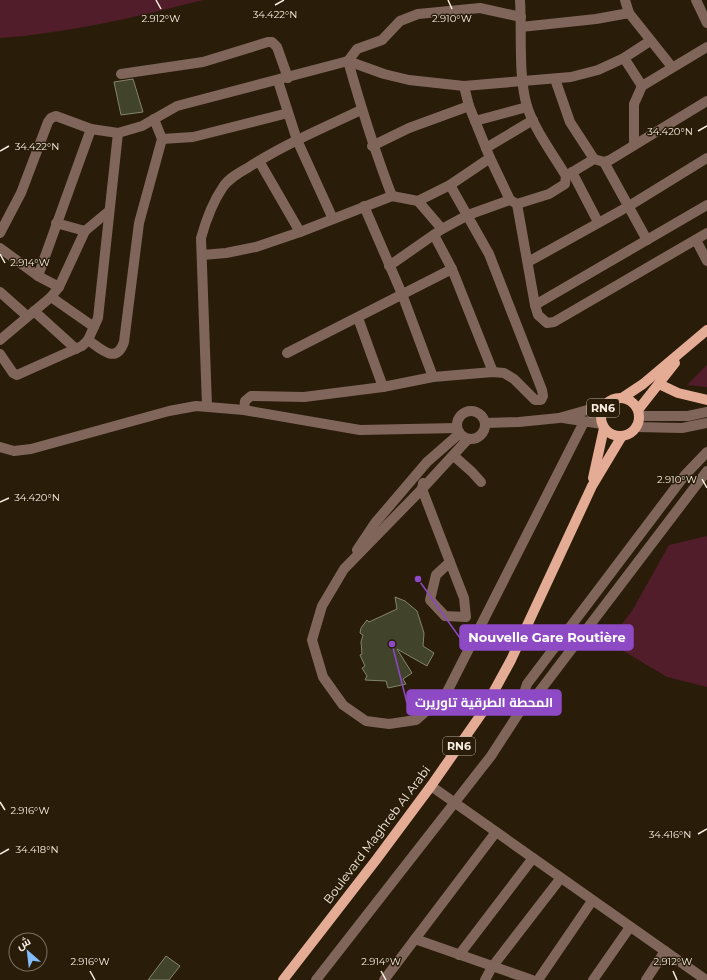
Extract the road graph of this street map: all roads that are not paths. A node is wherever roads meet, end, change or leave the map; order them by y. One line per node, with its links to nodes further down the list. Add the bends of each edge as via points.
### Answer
1 (520, 0): 5 (street)
2 (625, 0): 4 (street)
3 (696, 0): 6 (street)
4 (629, 13): 5 (street, via 596,19); 7 (street)
5 (521, 22): 10 (street, via 480,8 418,14 400,21 382,40 357,49); 16 (street)
6 (707, 23)
7 (650, 41): 9 (street); 11 (street)
8 (707, 47): 11 (street)
9 (624, 58): 14 (street, via 585,74); 18 (street)
10 (348, 61): 13 (street); 17 (street, via 409,80); 22 (street)
11 (672, 67): 18 (street)
12 (121, 74): 13 (street, via 202,62 272,42 277,47)
13 (288, 78): 15 (street)
14 (555, 79): 16 (street); 36 (street, via 570,122)
15 (278, 81): 23 (street); 24 (street, via 177,106)
16 (523, 82): 17 (street); 21 (street)
17 (464, 86): 20 (street)
18 (642, 86): 31 (street, via 634,104)
19 (707, 101): 31 (street)
20 (469, 106): 26 (street); 32 (street, via 409,128)
21 (527, 107): 25 (street); 26 (street)
22 (361, 110): 30 (street); 32 (street)
23 (288, 113): 29 (street, via 193,137); 30 (street)
24 (154, 119): 28 (street, via 142,126); 29 (street)
25 (533, 120): 33 (street); 39 (street)
26 (475, 121): 33 (street)
27 (91, 129): 28 (street); 51 (street); 55 (street, via 56,116 51,118 21,193)
28 (118, 133): 47 (street)
29 (162, 139): 76 (street, via 138,223 122,348 110,354)
30 (298, 140): 37 (street); 49 (street)
31 (634, 145): 38 (street)
32 (372, 146): 41 (street)
33 (486, 148): 34 (street)
34 (490, 158): 40 (street); 43 (street)
35 (707, 158): 45 (street)
36 (594, 159): 38 (street); 39 (street)
37 (259, 160): 53 (street); 60 (street, via 223,186 207,216 201,238)
38 (604, 162): 45 (street)
39 (569, 174): 43 (street, via 561,188 539,198); 50 (street)
40 (450, 184): 42 (street); 48 (street)
41 (392, 196): 42 (street); 44 (street)
42 (418, 201): 54 (street)
43 (513, 202): 48 (street); 62 (street)
44 (364, 206): 49 (street); 63 (street)
45 (629, 206): 50 (street); 57 (street)
46 (707, 206): 57 (street)
47 (110, 211): 52 (street); 73 (street, via 100,312)
48 (468, 215): 54 (street); 81 (street, via 500,280 542,390 541,400 535,400 514,379)
49 (333, 219): 53 (street)
50 (598, 222): 62 (street)
51 (56, 223): 52 (street); 65 (street)
52 (85, 231): 66 (street)
53 (300, 232): 60 (street, via 243,250)
54 (438, 232): 63 (street); 64 (street)
55 (0, 233)
56 (707, 233): 58 (street)
57 (648, 240): 70 (street)
58 (696, 240): 61 (street); 70 (street, via 554,322 547,323 541,320)
59 (0, 248): 65 (street)
60 (202, 255): 88 (street)
61 (707, 261)
62 (528, 262): 70 (street)
63 (389, 266): 68 (street)
64 (452, 269): 68 (street); 81 (street)
65 (38, 276): 66 (street)
66 (59, 287): 69 (street)
67 (0, 292): 71 (street)
68 (402, 294): 72 (street); 82 (street)
69 (51, 298): 71 (street); 73 (street)
70 (535, 305)
71 (31, 313): 75 (street); 78 (street)
72 (358, 318): 79 (street); 84 (street)
73 (94, 327): 76 (street)
74 (707, 330): 77 (main road, RN6)
75 (0, 340)
76 (88, 340): 78 (street)
77 (687, 347): 83 (main road, RN6); 85 (main road, RN6)
78 (76, 349): 80 (street, via 17,375)
79 (287, 353)
80 (0, 354)
81 (493, 372): 82 (street)
82 (433, 377): 84 (street)
83 (659, 384): 86 (main road, via 678,393); 91 (main road, RN6)
84 (383, 386): 89 (street, via 304,397 251,396 244,401)
85 (622, 398): 87 (main road, RN6); 91 (main road, RN6, via 632,402)
86 (707, 400)
87 (605, 405): 92 (street); 96 (main road, RN6, via 601,416)
88 (207, 406): 89 (street); 100 (street, via 170,411 31,449 14,451)
89 (244, 410): 98 (street, via 360,430)
90 (707, 412): 91 (street, via 688,416)
91 (638, 413): 97 (main road, RN6)
92 (559, 418): 93 (street); 94 (street)
93 (584, 422): 96 (street); 109 (street, via 446,694 416,720 389,724 366,721 343,706 323,677 312,640 322,606)
94 (486, 423): 98 (street, via 485,429 478,437); 98 (street, via 482,415 473,410 464,412 458,419)
95 (707, 424): 97 (street, via 682,428)
96 (603, 426): 99 (main road, RN6, via 615,436); 106 (main road, Boulevard Maghreb Al Arabi / RN6)
97 (636, 427): 99 (main road, RN6, via 632,432)
98 (461, 434): 102 (street); 103 (street)
99 (622, 436): 106 (main road, Boulevard Maghreb Al Arabi / RN6)
100 (0, 447)
101 (707, 452): 110 (street, via 685,475 527,684)
102 (454, 456): 105 (street); 107 (street)
103 (427, 462): 107 (street); 109 (street, via 375,523)
104 (707, 471): 110 (street, via 540,692)
105 (481, 482)
106 (592, 486): 111 (main road, Boulevard Maghreb Al Arabi / RN6, via 498,684 467,735)
107 (422, 489): 108 (street); 109 (street)
108 (450, 562): 108 (street, via 436,575 430,600 445,616 466,617 464,598)
109 (344, 570)
110 (524, 705): 112 (street, via 491,756)
111 (431, 786): 112 (street); 123 (main road, Boulevard Maghreb Al Arabi / RN6)
112 (454, 802): 113 (street); 124 (street)
113 (496, 832): 114 (street); 118 (street)
114 (533, 858): 115 (street); 120 (street)
115 (560, 879): 116 (street); 121 (street)
116 (592, 901): 117 (street); 128 (street)
117 (630, 927): 119 (street); 129 (street)
118 (415, 939): 120 (street); 122 (street)
119 (665, 951): 130 (street); 131 (street)
120 (459, 955): 121 (street)
121 (492, 967): 126 (street); 127 (street)
122 (385, 978): 125 (street)
123 (283, 980)
124 (316, 980)
125 (397, 980)
126 (485, 980)
127 (532, 980)
128 (538, 980)
129 (593, 980)
130 (646, 980)
131 (706, 980)

